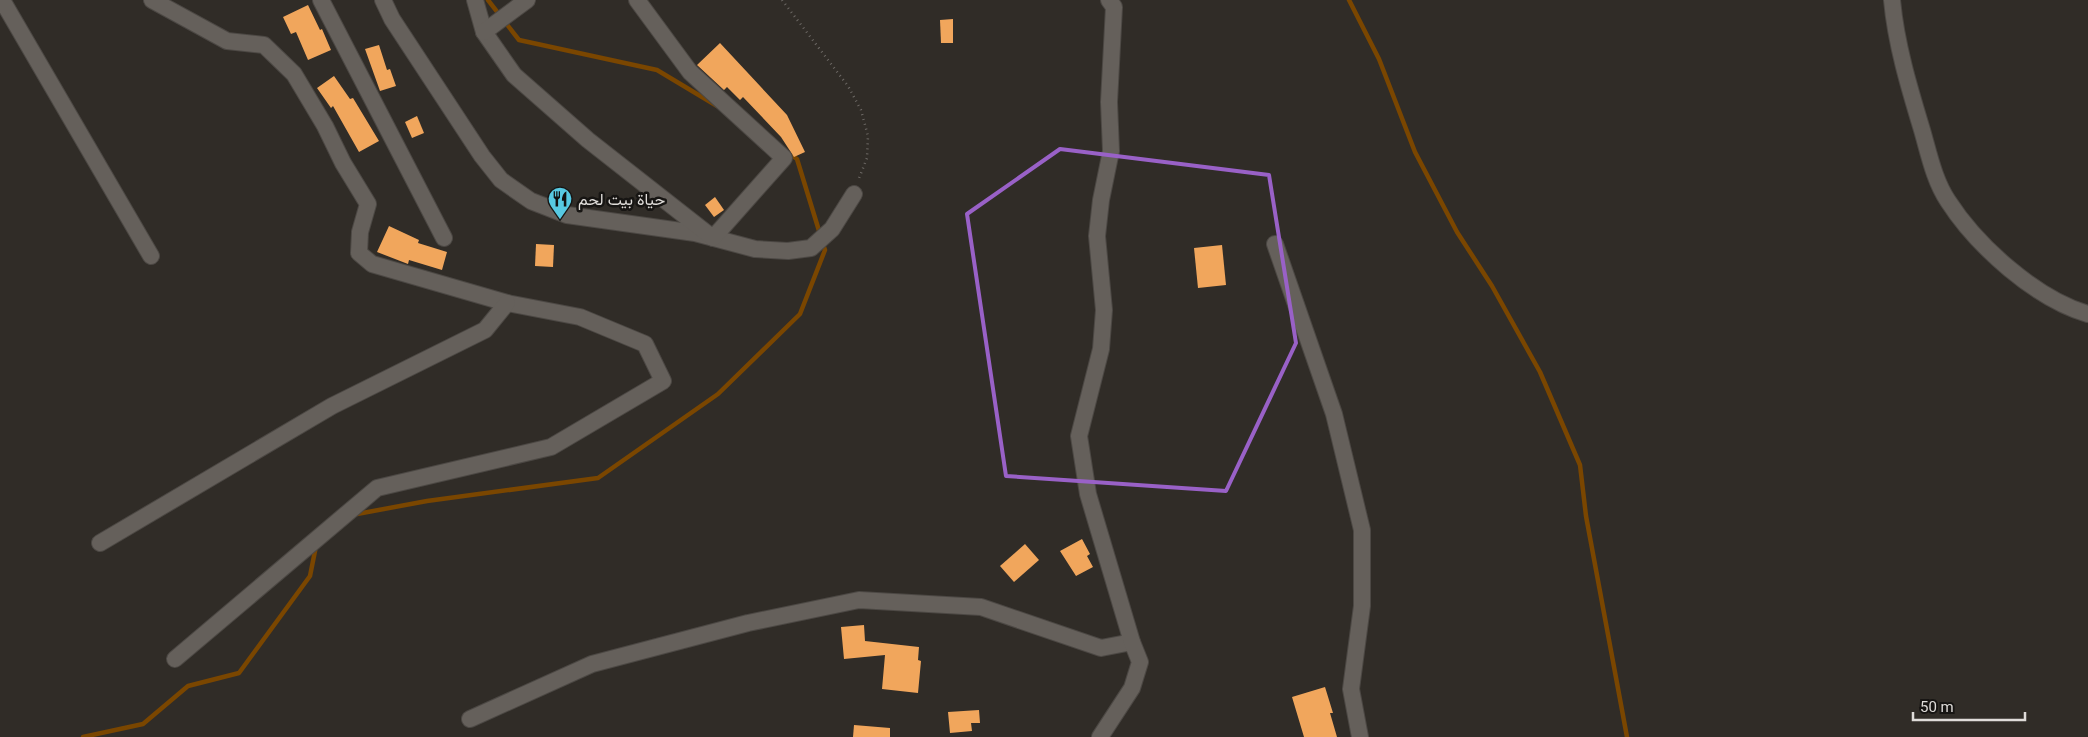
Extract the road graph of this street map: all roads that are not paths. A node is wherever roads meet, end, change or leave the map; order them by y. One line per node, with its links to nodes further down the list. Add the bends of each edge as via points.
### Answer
1 (2, 0): 15 (street)
2 (152, 0): 16 (street, via 226,41 264,45 294,74 368,204 360,232 359,253 372,264)
3 (322, 0): 12 (street)
4 (383, 0): 13 (street, via 392,19 482,156 502,180 531,201 567,215)
5 (475, 0): 10 (street)
6 (527, 0): 10 (street)
7 (637, 0): 13 (street, via 690,72 784,158)
8 (1109, 0): 19 (street, via 1114,7 1109,102 1111,151 1097,236 1104,310 1101,349 1079,436 1088,494)
9 (1892, 0): 17 (street, via 1895,27 1910,87 1935,175 1947,200 1968,227 2009,268 2042,293)
10 (484, 32): 13 (street, via 514,75 588,140)
11 (854, 194): 13 (street, via 832,229 811,248 788,251 755,249)
12 (444, 238)
13 (712, 238)
14 (1275, 244): 23 (street, via 1334,414 1362,530 1362,606 1351,689)
15 (151, 256)
16 (507, 303): 18 (street, via 485,330 332,406); 20 (street, via 580,318 645,344 663,381 552,447 377,488)
17 (2088, 314)
18 (100, 543)
19 (1132, 642): 21 (street, via 1101,648 981,607 859,600 748,623 592,664); 22 (street, via 1140,662 1132,688)
20 (175, 659)
21 (470, 719)
22 (1100, 737)
23 (1360, 737)

